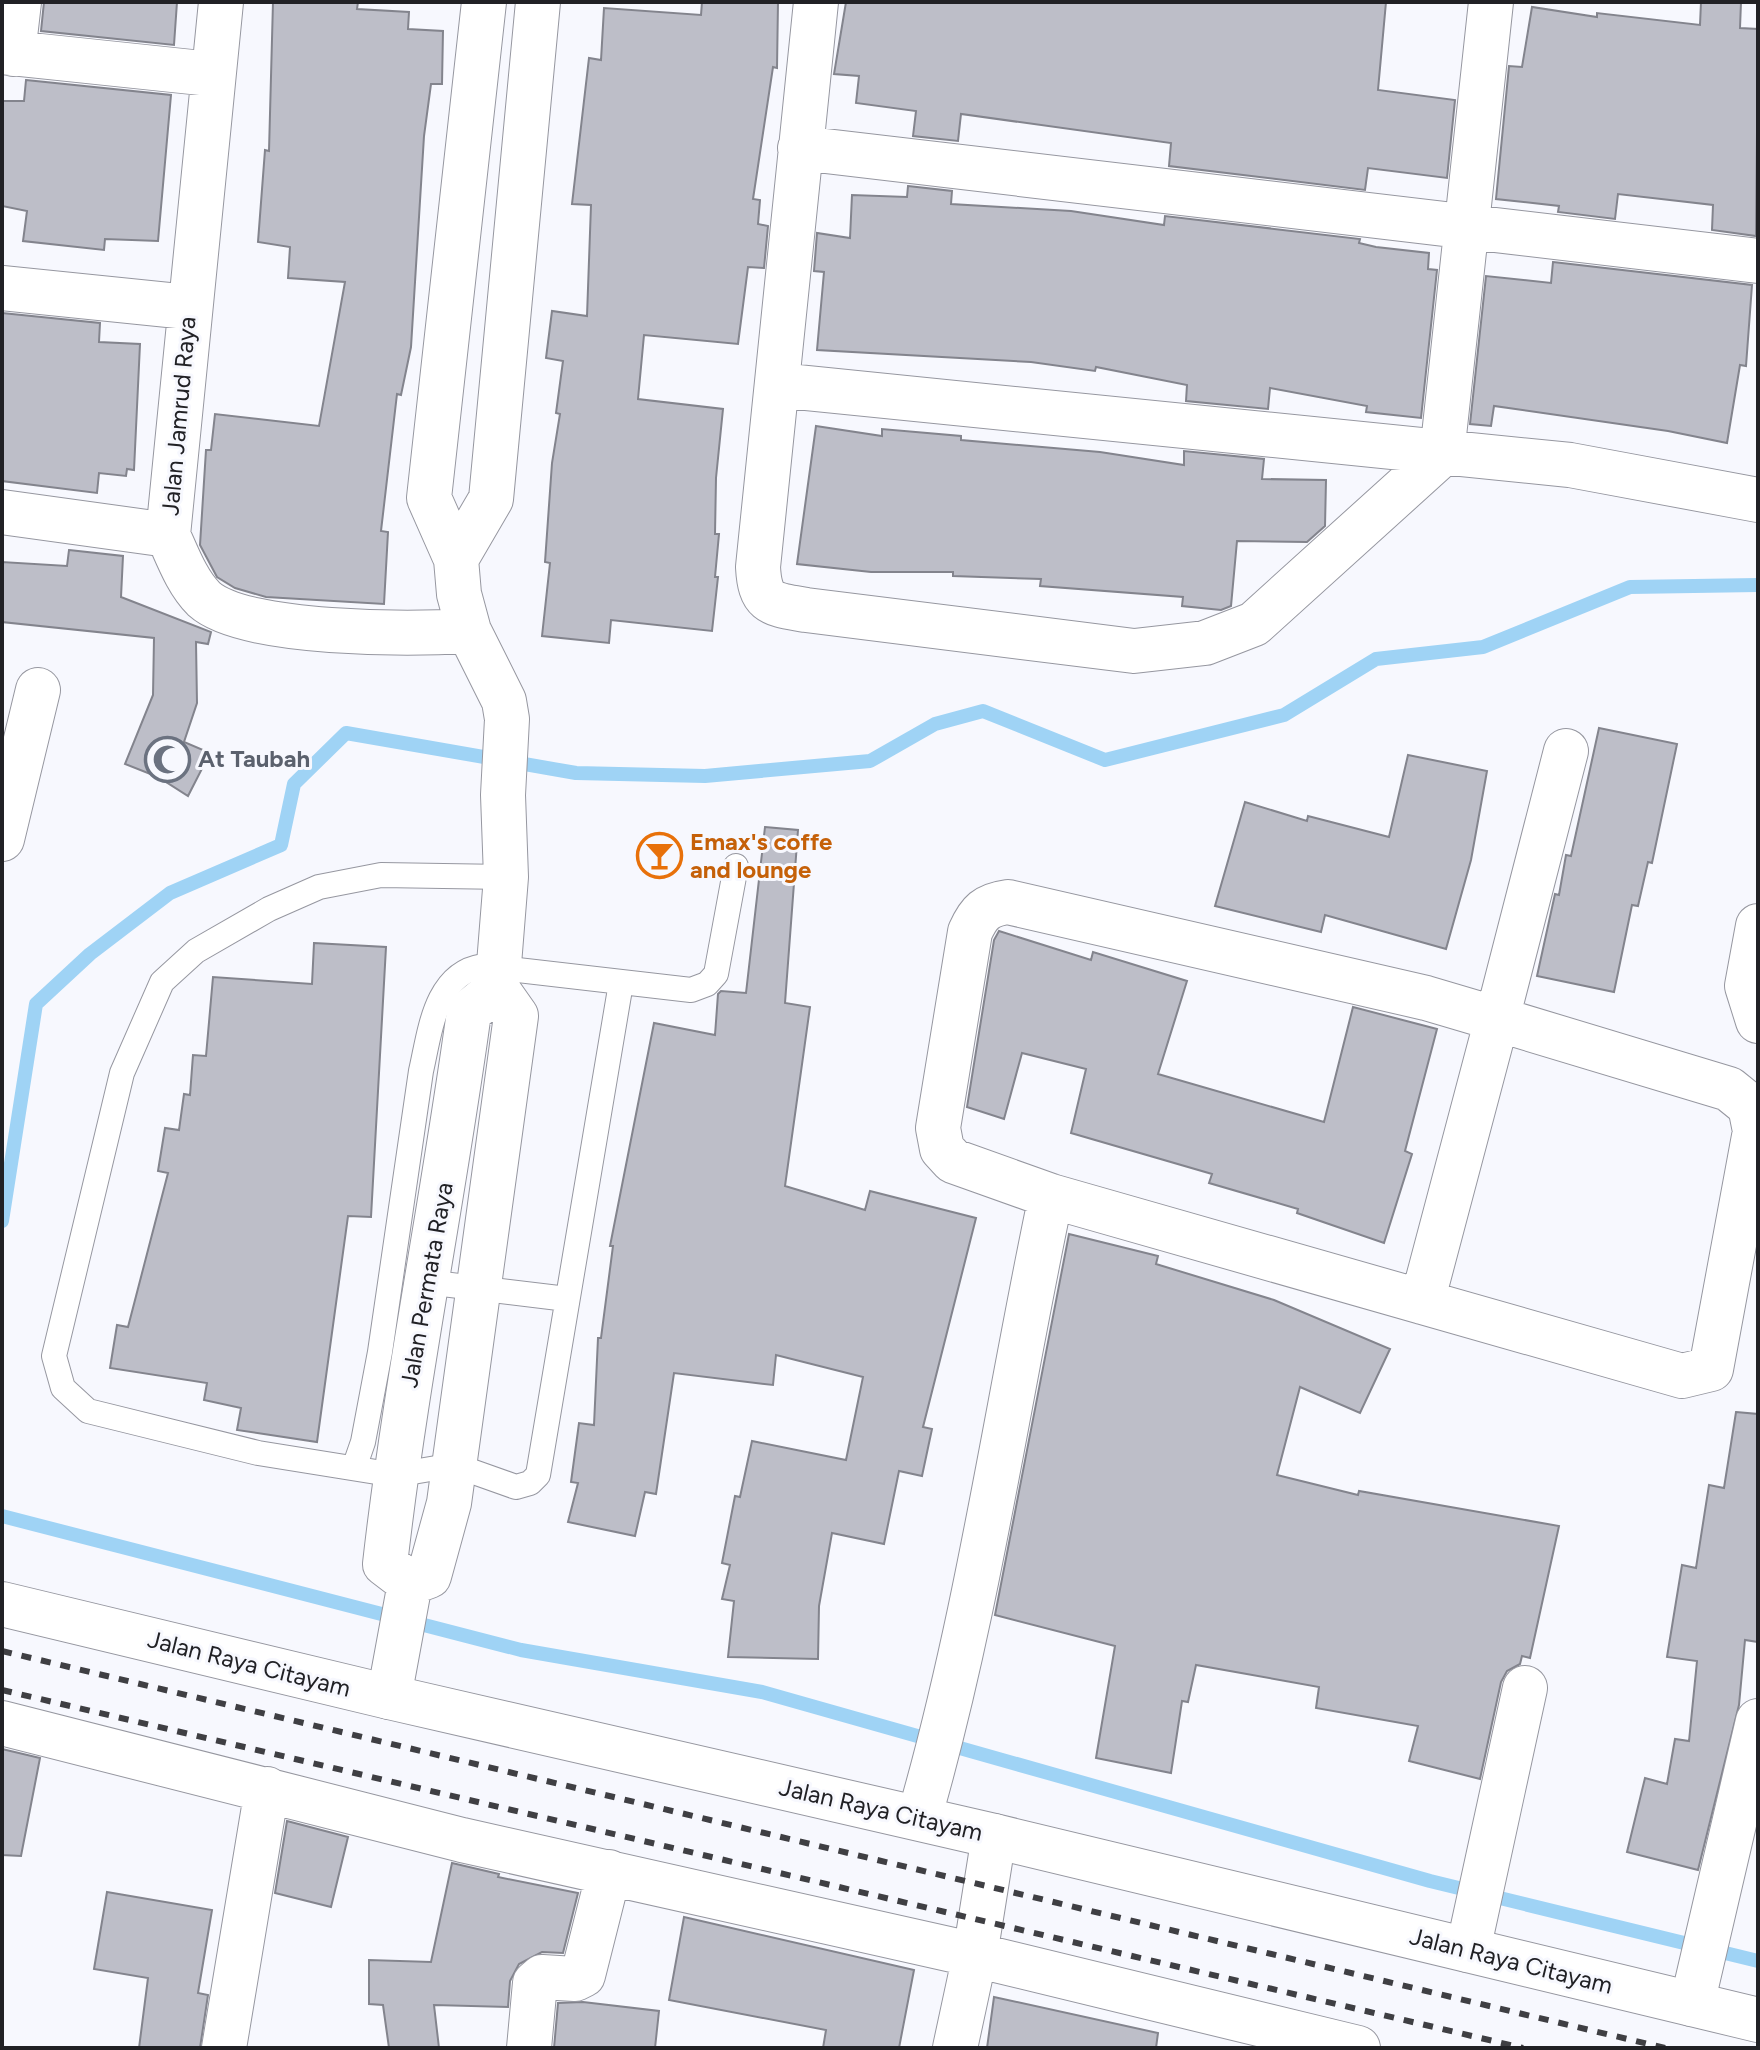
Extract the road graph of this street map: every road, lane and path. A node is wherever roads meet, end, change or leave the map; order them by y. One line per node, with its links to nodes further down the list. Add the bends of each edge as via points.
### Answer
1 (19, 2): 7 (street)
2 (221, 2): 8 (street, Jalan Jamrud Raya)
3 (484, 2): 20 (street, via 429,498)
4 (538, 2): 20 (street, via 491,499)
5 (816, 2): 9 (street)
6 (1491, 2): 10 (street)
7 (8, 53): 8 (street)
8 (211, 74): 13 (street, Jalan Jamrud Raya)
9 (800, 148): 10 (street); 14 (street)
10 (1466, 225): 11 (street); 15 (street)
11 (1758, 261)
12 (2, 288): 13 (street)
13 (188, 307): 19 (street, Jalan Jamrud Raya)
14 (777, 385): 15 (street); 15 (street, via 758,567 759,589 772,604 1134,651 1205,643 1254,624)
15 (1442, 454): 17 (street, via 1570,465)
16 (1758, 493): 17 (street)
17 (1758, 500)
18 (2, 512): 19 (street)
19 (168, 535): 21 (street, Jalan Jamrud Raya, via 183,570 205,600 247,621 407,634)
20 (456, 559): 21 (street)
21 (469, 631): 26 (street, via 498,684 507,719)
22 (38, 690): 24 (street)
23 (1566, 751): 30 (street)
24 (2, 839)
25 (736, 866): 29 (lane, via 716,974 707,984 691,990)
26 (506, 877): 28 (street); 38 (lane, via 381,875 319,887 196,951 162,982 122,1073 54,1356 63,1388 88,1411 258,1453)
27 (1758, 926): 31 (street, via 1747,986)
28 (497, 978): 29 (lane); 33 (street, Jalan Permata Raya, via 469,1012); 34 (street, Jalan Permata Raya, via 516,1016); 38 (lane, via 471,968 446,987 431,1027 365,1430)
29 (621, 983): 35 (lane)
30 (1497, 1019): 32 (street, via 1039,909 990,904 970,932 938,1128 942,1149 953,1161); 36 (street); 36 (street, via 1729,1089 1750,1106 1755,1131 1711,1369 1682,1376)
31 (1758, 1021)
32 (1051, 1196): 36 (street); 46 (street, via 952,1697)
33 (426, 1282): 34 (lane); 38 (street, Jalan Permata Raya)
34 (481, 1287): 35 (lane); 37 (street, Jalan Permata Raya)
35 (567, 1299): 37 (lane, via 538,1475 516,1487)
36 (1422, 1302)
37 (454, 1465): 38 (lane); 39 (street, Jalan Permata Raya, via 429,1576)
38 (374, 1472): 39 (street, Jalan Permata Raya, via 385,1564)
39 (409, 1594): 41 (street)
40 (2, 1604): 41 (street, Jalan Raya Citayam)
41 (392, 1680): 46 (street, Jalan Raya Citayam)
42 (1525, 1688): 49 (street)
43 (1758, 1721): 51 (street)
44 (2, 1723): 45 (street)
45 (267, 1789): 48 (street); 53 (street)
46 (925, 1798): 47 (street, Jalan Raya Citayam)
47 (994, 1836): 49 (street, Jalan Raya Citayam); 50 (street)
48 (609, 1872): 50 (street); 54 (street, via 583,1975 542,1977 535,1983)
49 (1468, 1950): 51 (street, Jalan Raya Citayam)
50 (975, 1955): 55 (street); 56 (street)
51 (1694, 1995): 52 (street, Jalan Raya Citayam)
52 (1758, 2020)
53 (224, 2048)
54 (529, 2048)
55 (955, 2048)
56 (1358, 2048)

